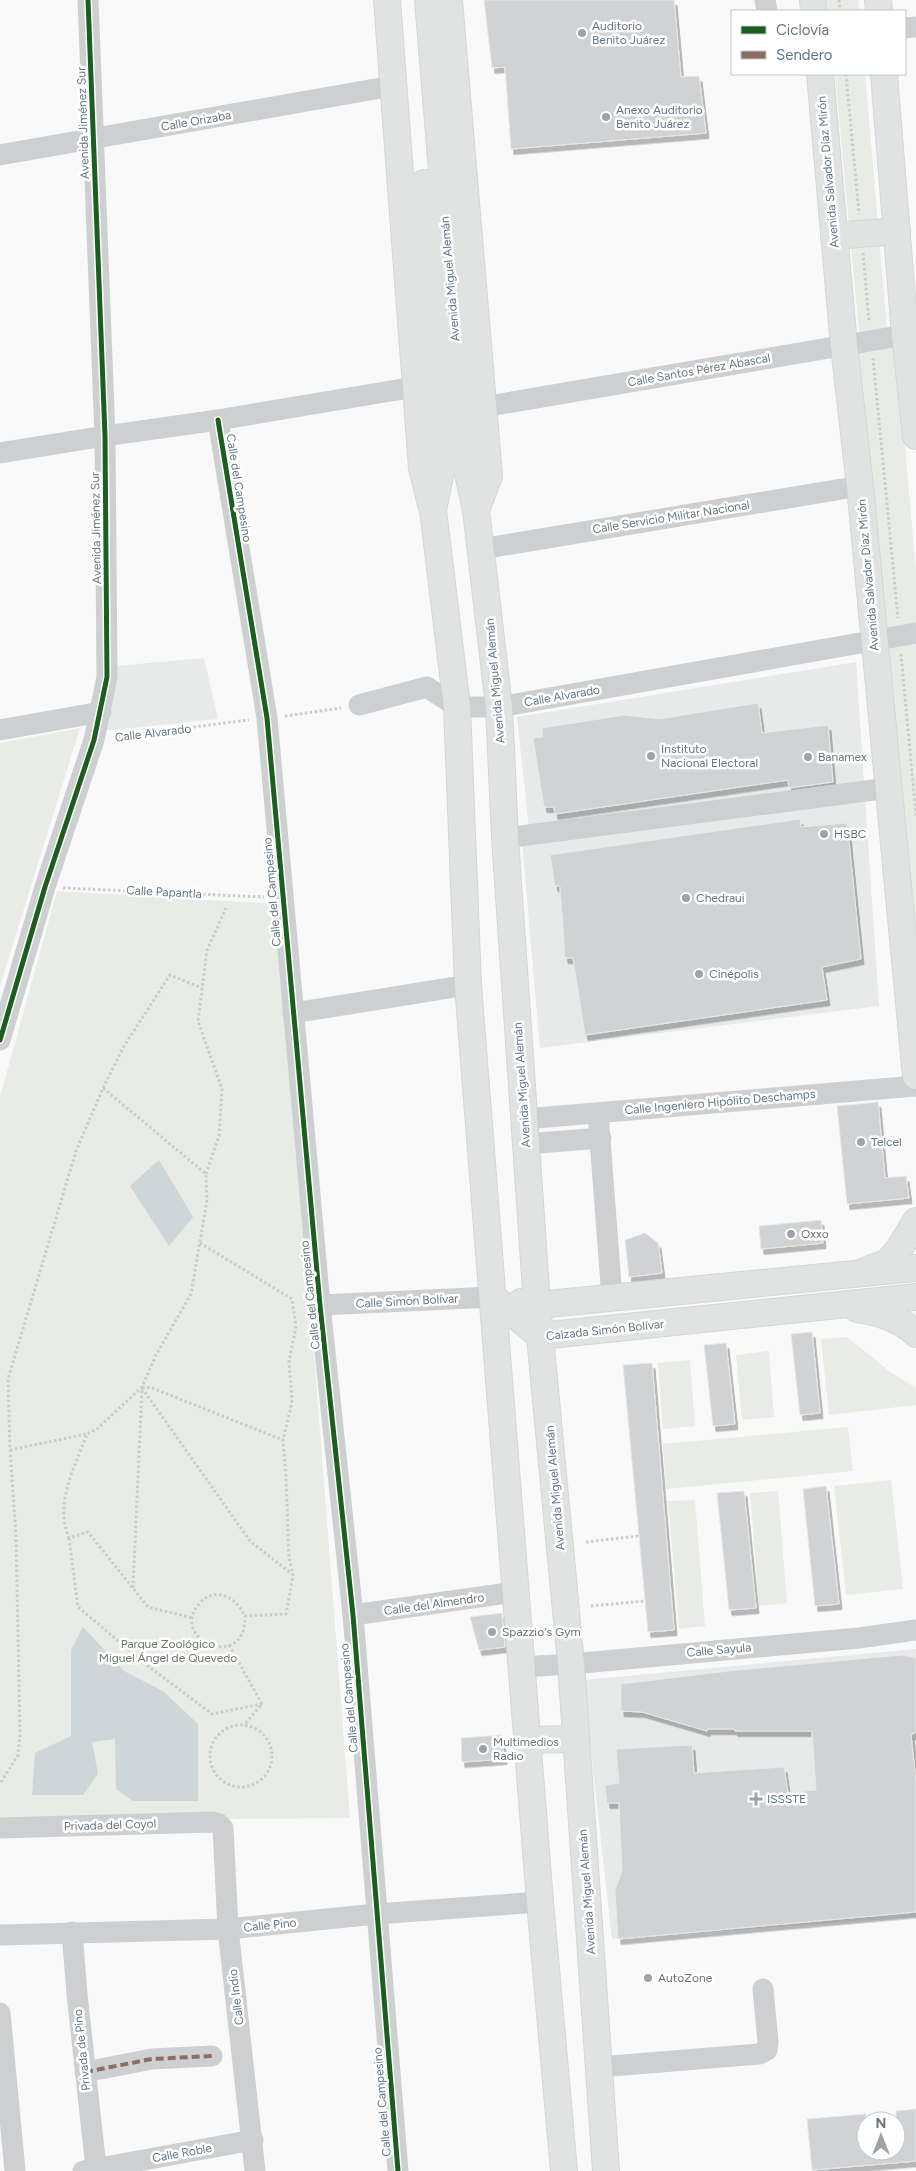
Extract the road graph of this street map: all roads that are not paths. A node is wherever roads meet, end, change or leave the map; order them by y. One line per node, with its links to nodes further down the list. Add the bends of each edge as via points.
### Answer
1 (88, 0): 10 (street, Avenida Jiménez Sur)
2 (387, 0): 8 (main road)
3 (411, 0): 9 (main road, Avenida Miguel Alemán)
4 (428, 0): 9 (main road, Avenida Miguel Alemán)
5 (449, 0): 17 (main road)
6 (820, 75): 13 (main road, Avenida Salvador Díaz Mirón)
7 (884, 75): 12 (main road)
8 (392, 86): 10 (street, Calle Orizaba); 16 (main road)
9 (427, 100): 23 (main road, Avenida Miguel Alemán, via 443,462); 24 (main road, Avenida Miguel Alemán, via 466,464)
10 (93, 139): 11 (street, Calle Orizaba); 19 (street, Avenida Jiménez Sur)
11 (0, 155)
12 (897, 231): 13 (main road); 14 (main road)
13 (834, 236): 15 (main road, Avenida Salvador Díaz Mirón)
14 (911, 334): 15 (street, Calle Santos Pérez Abascal); 20 (main road)
15 (844, 346): 17 (street, Calle Santos Pérez Abascal); 22 (main road, Avenida Salvador Díaz Mirón)
16 (415, 387): 18 (street); 23 (main road, via 422,468)
17 (483, 407): 24 (main road, via 489,476)
18 (218, 420): 19 (street); 36 (street, Calle del Campesino, via 266,718)
19 (105, 436): 21 (street); 31 (street, Avenida Jiménez Sur, via 107,677)
20 (916, 436)
21 (0, 453)
22 (860, 486): 25 (street, Calle Servicio Militar Nacional); 27 (main road, Avenida Salvador Díaz Mirón)
23 (433, 510): 29 (main road, Avenida Miguel Alemán)
24 (476, 510): 25 (main road, Avenida Miguel Alemán)
25 (481, 548): 30 (main road, Avenida Miguel Alemán)
26 (908, 635): 27 (street, Calle Alvarado)
27 (874, 642): 30 (street, Calle Alvarado); 33 (main road, Avenida Salvador Díaz Mirón)
28 (359, 705): 29 (street, via 427,687)
29 (457, 707): 30 (street, Calle Alvarado); 35 (main road, Avenida Miguel Alemán)
30 (500, 707): 34 (main road, Avenida Miguel Alemán)
31 (101, 712): 32 (street); 37 (street, Avenida Jiménez Sur)
32 (0, 730)
33 (889, 788): 34 (street); 38 (main road, Avenida Salvador Díaz Mirón)
34 (505, 838): 41 (main road, Avenida Miguel Alemán)
35 (468, 985): 36 (street); 46 (main road, Avenida Miguel Alemán)
36 (293, 1013): 49 (street, Calle del Campesino)
37 (0, 1040)
38 (916, 1076)
39 (916, 1086): 40 (street, Calle Ingeniero Hipólito Deschamps)
40 (598, 1113): 41 (street, Calle Ingeniero Hipólito Deschamps); 42 (street)
41 (525, 1132): 42 (street); 50 (main road, Avenida Miguel Alemán)
42 (601, 1138): 48 (street)
43 (916, 1221): 45 (main road, via 888,1262)
44 (916, 1268): 45 (main road)
45 (857, 1274): 48 (main road)
46 (493, 1297): 49 (street, Calle Simón Bolívar); 50 (main road); 53 (main road, Calzada Simón Bolívar); 54 (main road, Avenida Miguel Alemán)
47 (916, 1297): 51 (main road, Calzada Simón Bolívar)
48 (612, 1298): 50 (main road)
49 (320, 1305): 55 (street, Calle del Campesino)
50 (537, 1305): 53 (main road, Avenida Miguel Alemán)
51 (832, 1306): 52 (main road, via 865,1310 904,1324); 53 (main road, Calzada Simón Bolívar)
52 (916, 1334)
53 (540, 1336): 57 (main road, Avenida Miguel Alemán)
54 (515, 1592): 55 (street, Calle del Almendro); 58 (main road, Avenida Miguel Alemán)
55 (353, 1616): 64 (street, Calle del Campesino)
56 (916, 1630): 57 (street, Calle Sayula)
57 (571, 1664): 58 (street, Calle Sayula); 59 (main road, Avenida Miguel Alemán)
58 (522, 1667): 60 (main road, Avenida Miguel Alemán)
59 (576, 1739): 60 (main road); 71 (main road, Avenida Miguel Alemán)
60 (527, 1740): 63 (main road, Avenida Miguel Alemán)
61 (219, 1824): 62 (street, Privada del Coyol); 65 (street, Calle Indio, via 222,1828)
62 (0, 1828)
63 (540, 1902): 64 (street, Calle Pino); 78 (main road, Avenida Miguel Alemán)
64 (376, 1914): 65 (street, Calle Pino); 77 (street, Calle del Campesino)
65 (228, 1929): 66 (street, Calle Pino); 73 (street, Calle Indio)
66 (72, 1932): 67 (street, Calle Pino); 72 (street, Privada de Pino)
67 (0, 1935)
68 (763, 1989): 71 (street, via 768,2042 767,2050 759,2054)
69 (0, 2013): 75 (street)
70 (212, 2056): 72 (street, via 152,2059)
71 (599, 2067): 79 (main road, Avenida Miguel Alemán)
72 (84, 2072): 74 (street, Privada de Pino)
73 (253, 2140): 74 (street, Calle Roble); 76 (street, Calle Indio)
74 (89, 2170)
75 (15, 2171)
76 (256, 2171)
77 (398, 2171)
78 (564, 2171)
79 (606, 2171)

